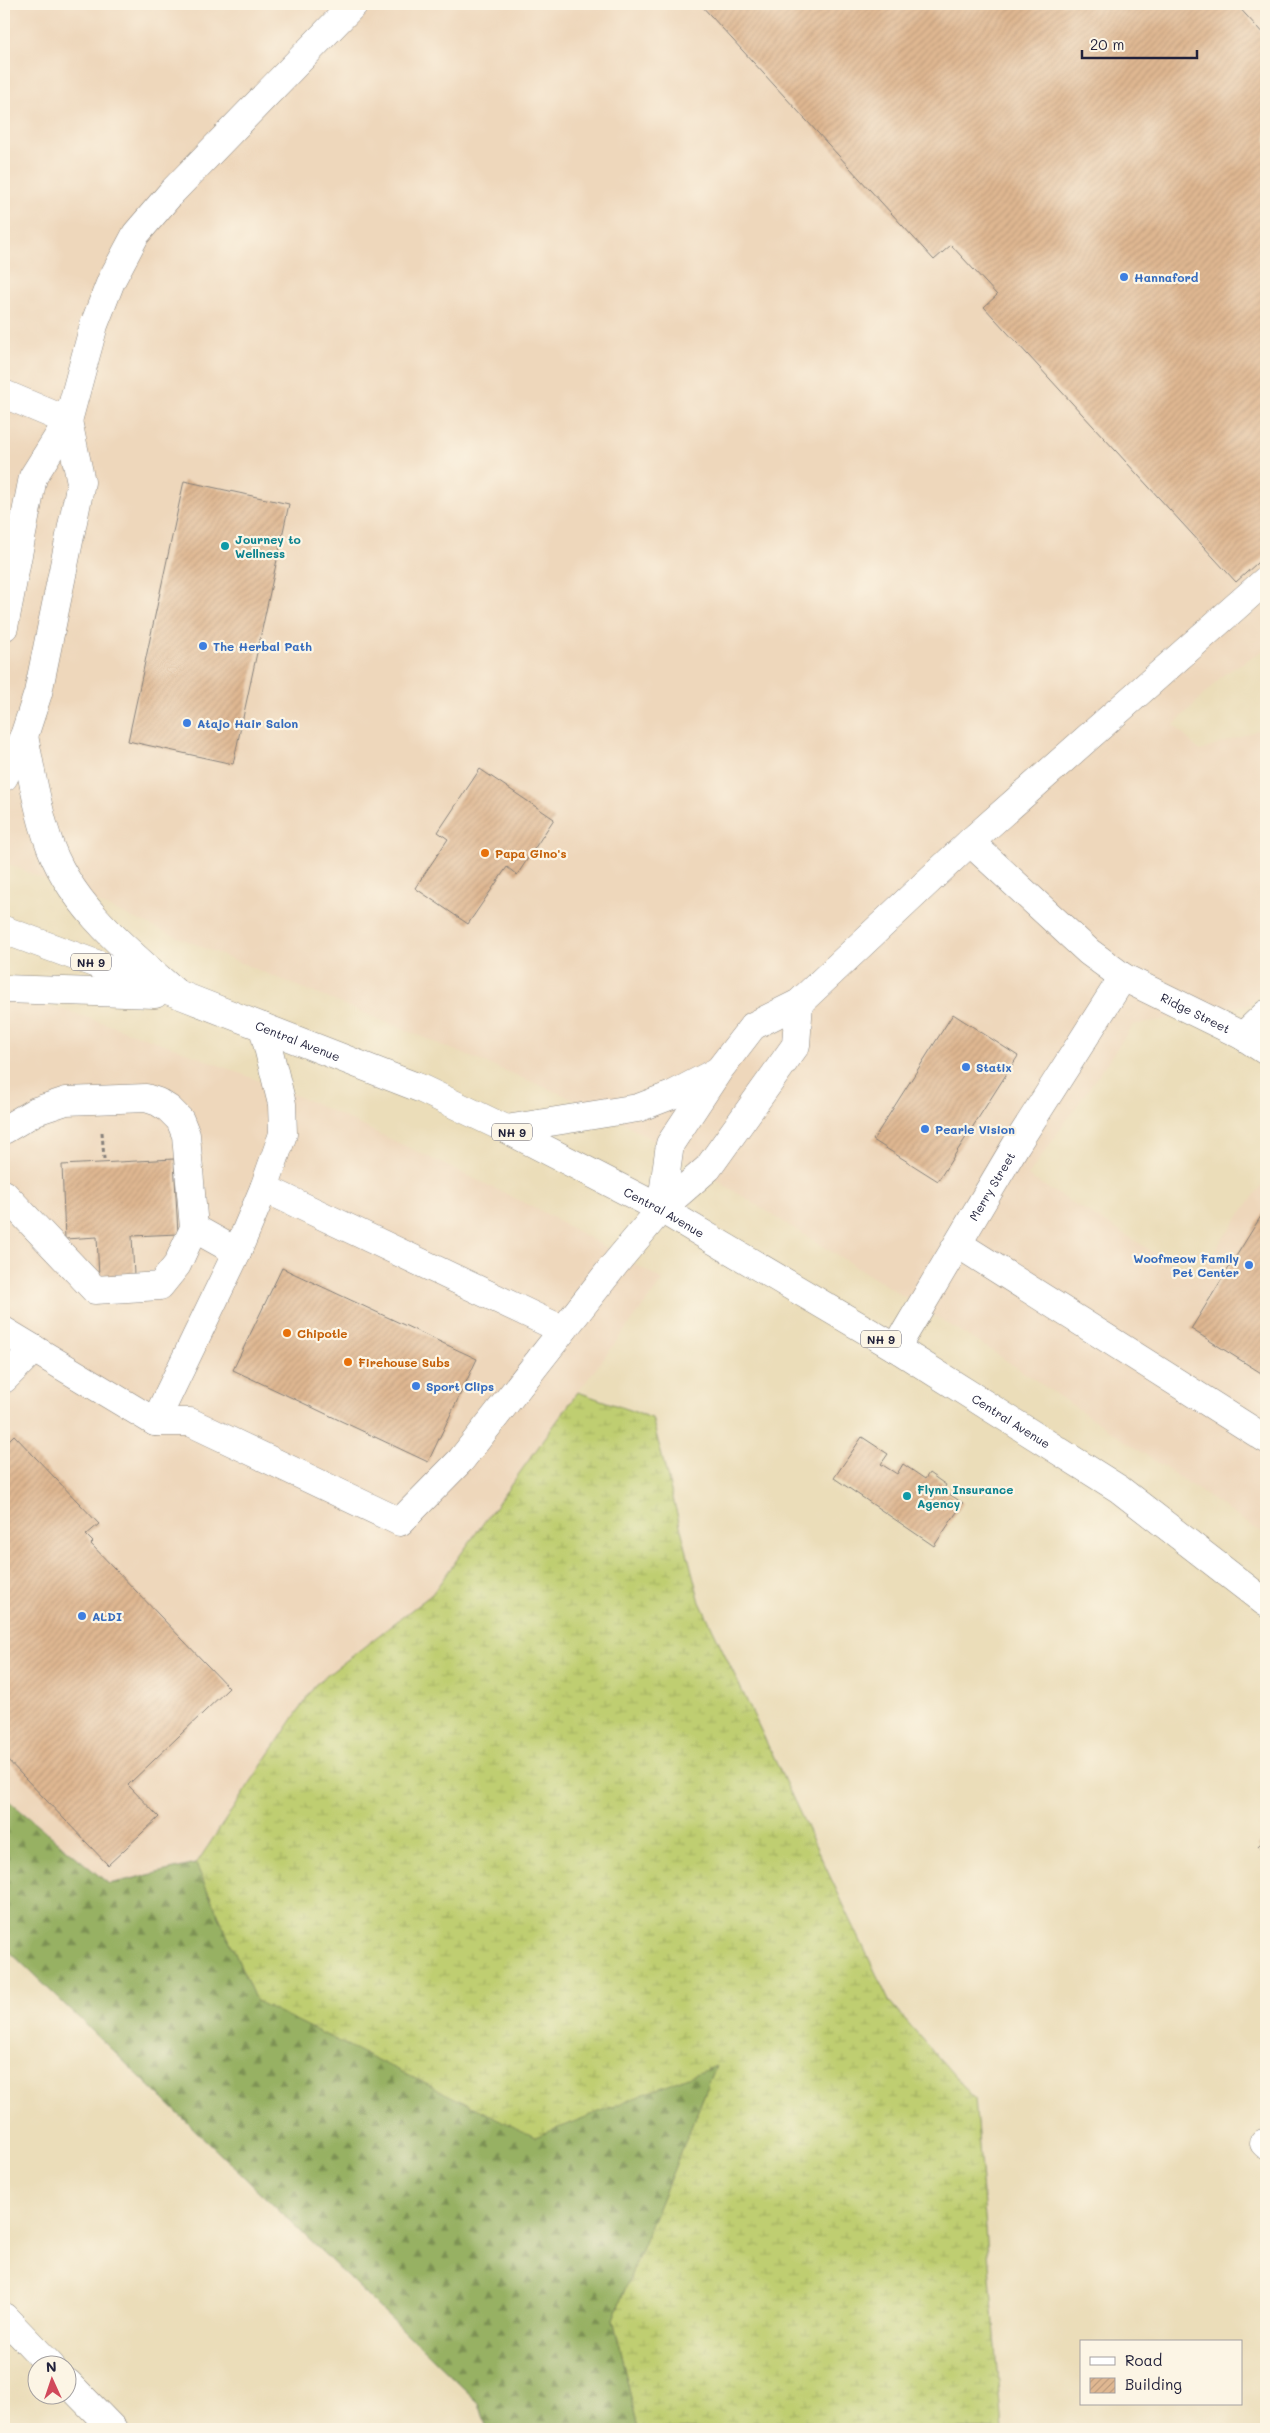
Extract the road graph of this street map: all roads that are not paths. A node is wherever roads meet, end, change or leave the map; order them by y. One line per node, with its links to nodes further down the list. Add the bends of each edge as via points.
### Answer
1 (354, 4): 3 (main road, via 172,192 136,234 111,281 94,325)
2 (4, 394): 3 (main road)
3 (68, 420): 5 (main road, via 33,477); 6 (main road, via 81,482 38,693)
4 (1266, 580): 8 (main road)
5 (4, 627)
6 (24, 736): 7 (main road); 12 (main road, via 47,838 58,865 75,892 121,946)
7 (4, 777)
8 (970, 842): 10 (main road, Ridge Street, via 1089,952); 13 (main road)
9 (4, 930): 12 (main road, Central Avenue / NH 9)
10 (1123, 976): 16 (main road, Ridge Street); 25 (main road, Merry Street, via 1016,1145)
11 (4, 989): 12 (main road)
12 (178, 994): 15 (main road, Central Avenue / NH 9)
13 (799, 1003): 18 (main road, via 753,1026); 23 (main road, via 796,1045 708,1168)
14 (1266, 1014): 16 (main road)
15 (263, 1027): 19 (main road, Central Avenue / NH 9, via 422,1089); 21 (main road, via 282,1104 283,1134)
16 (1243, 1036): 17 (main road, Ridge Street)
17 (1266, 1051)
18 (719, 1070): 19 (main road, via 672,1095 638,1108); 23 (main road, via 670,1144)
19 (506, 1129): 23 (main road, Central Avenue / NH 9)
20 (4, 1130): 24 (main road, via 36,1111 66,1101 134,1098 158,1102 180,1120 186,1134)
21 (264, 1188): 26 (main road); 27 (main road)
22 (4, 1194): 24 (main road, via 95,1290 160,1286 177,1265)
23 (661, 1209): 27 (main road); 29 (main road, Central Avenue / NH 9)
24 (194, 1228): 26 (main road)
25 (958, 1244): 29 (main road, Merry Street); 33 (main road)
26 (237, 1252): 32 (main road)
27 (564, 1330): 32 (main road, via 461,1460 400,1522 190,1422)
28 (4, 1331): 30 (main road)
29 (896, 1348): 34 (main road, Central Avenue / NH 9, via 1119,1489)
30 (34, 1349): 31 (main road); 32 (main road)
31 (4, 1380)
32 (155, 1422)
33 (1266, 1439)
34 (1266, 1603)
35 (4, 2317): 36 (main road)
36 (41, 2356)
37 (78, 2393): 38 (main road)
38 (113, 2429)

